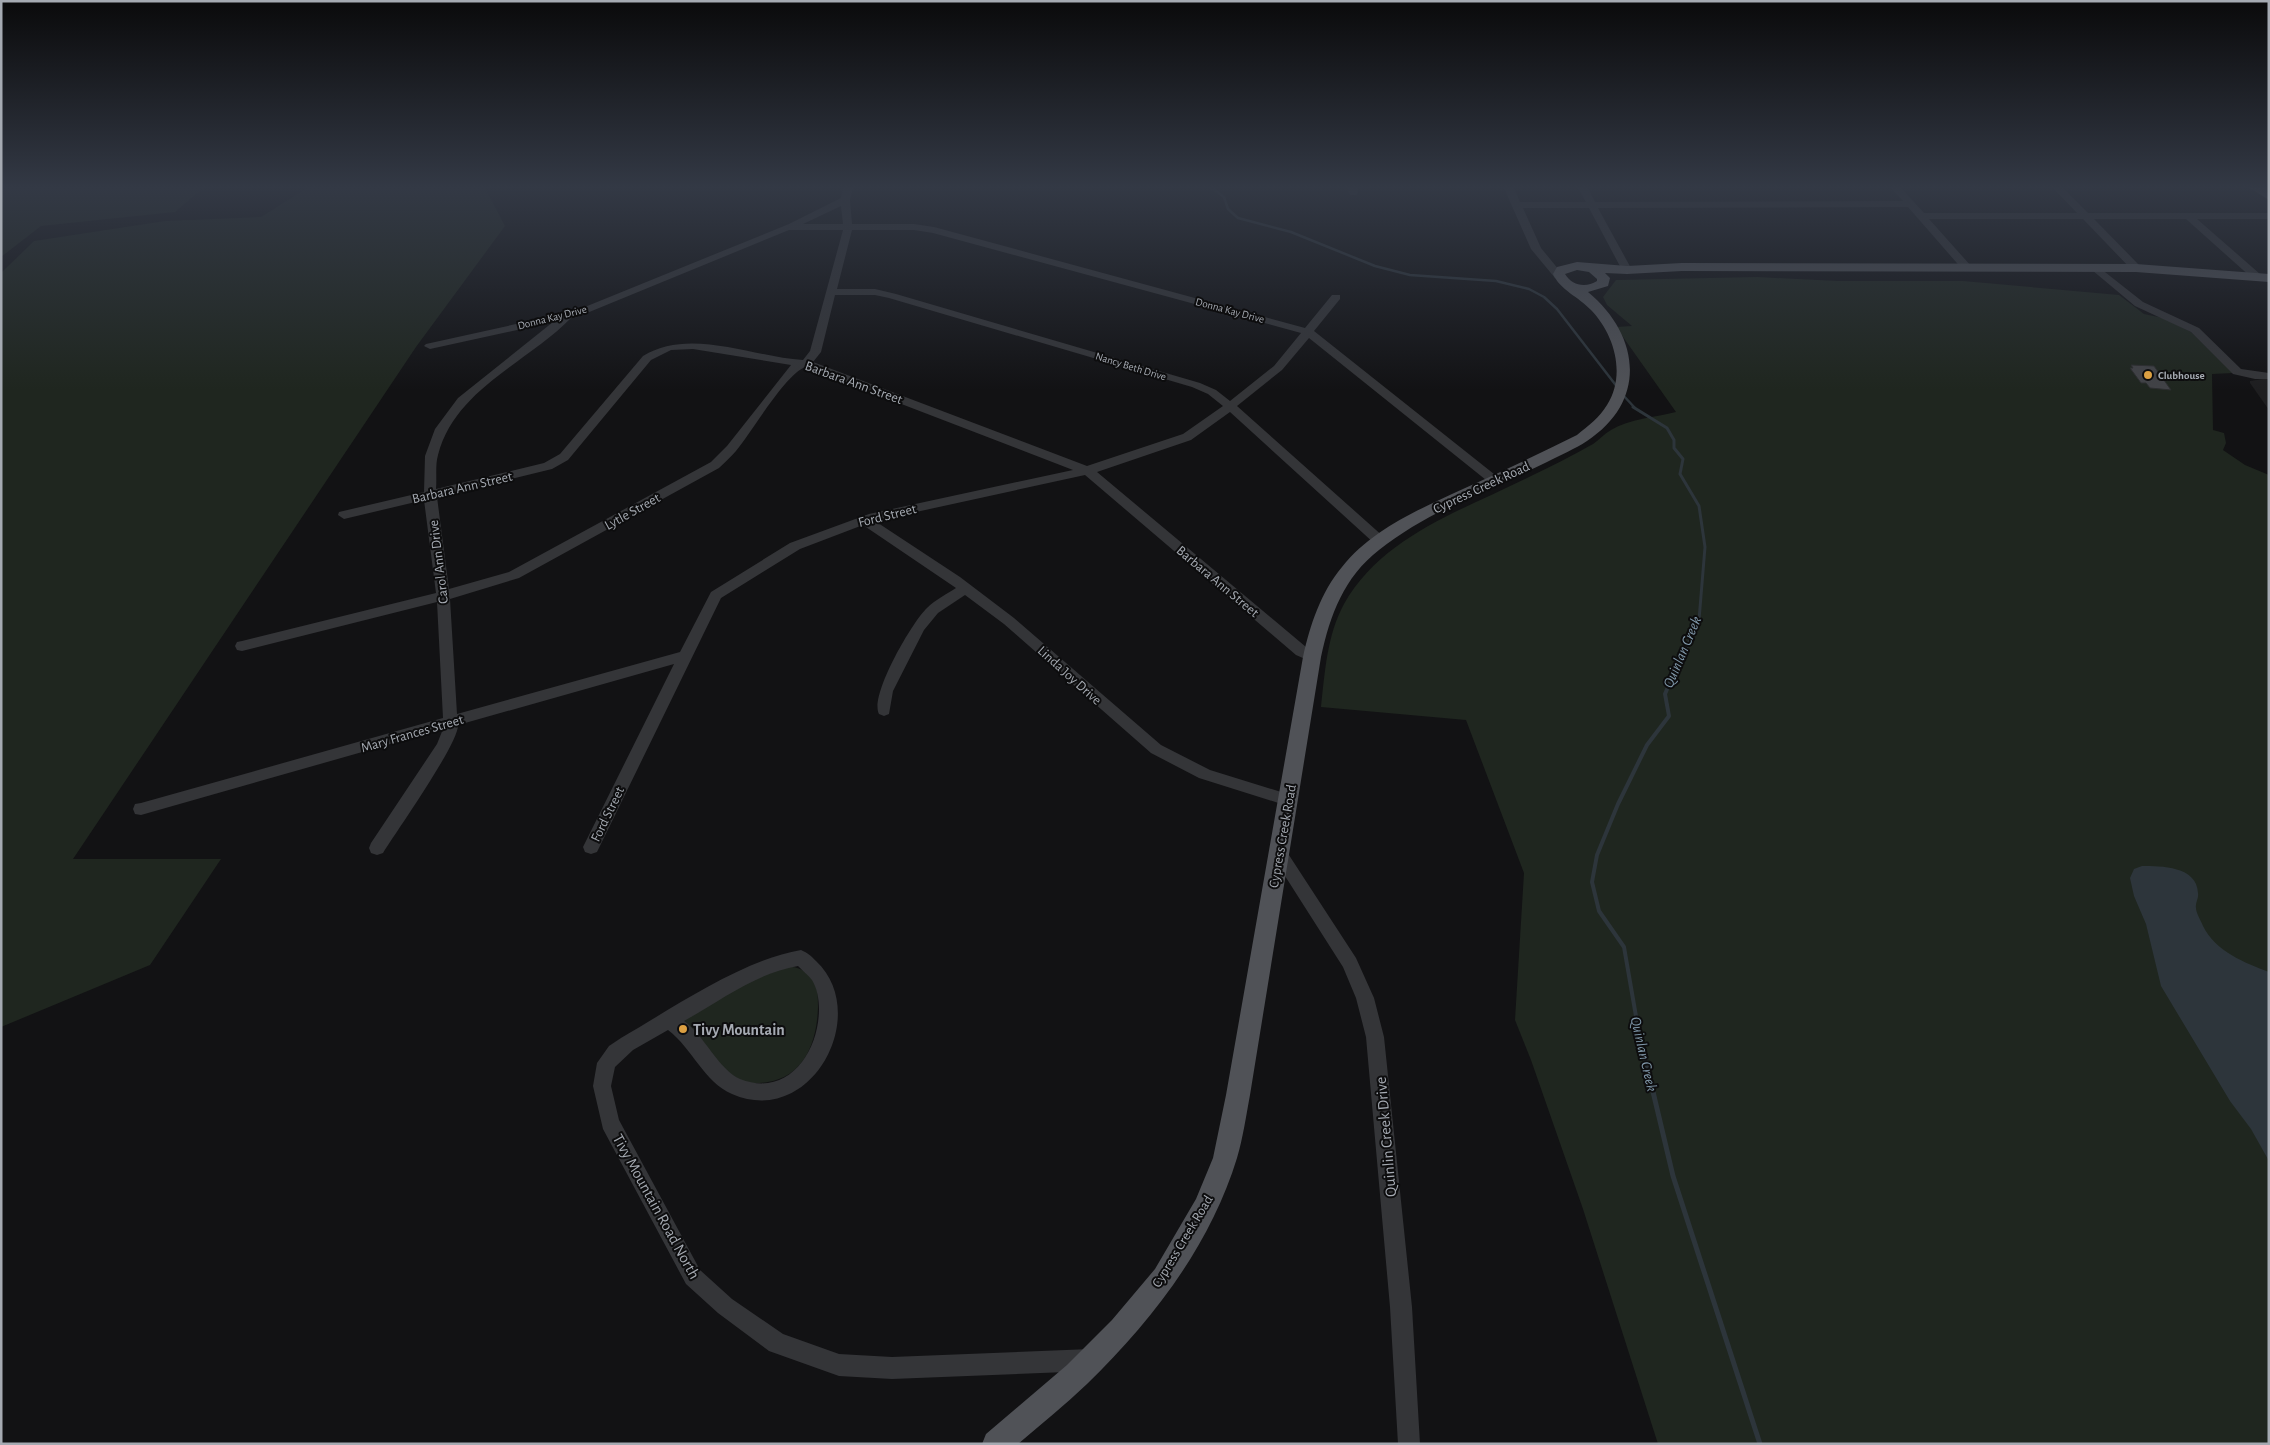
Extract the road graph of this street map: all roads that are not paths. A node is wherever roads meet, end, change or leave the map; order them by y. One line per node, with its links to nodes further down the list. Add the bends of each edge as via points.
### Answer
1 (719, 255): 22 (street, Donna Kay Drive)
2 (841, 255): 19 (street, Lytle Street)
3 (1027, 255): 23 (street, Donna Kay Drive)
4 (1619, 255): 14 (street)
5 (1956, 255): 11 (street)
6 (2124, 255): 13 (street)
7 (2236, 255): 16 (street)
8 (1541, 256): 9 (street); 15 (street)
9 (1572, 266): 10 (main road); 15 (main road, via 1562,270)
10 (1590, 268): 14 (main road); 17 (main road, via 1601,274)
11 (1967, 268): 12 (main road); 14 (main road, via 1682,267)
12 (2096, 268): 13 (main road); 26 (street, via 2139,304 2195,330 2237,372)
13 (2136, 268): 16 (main road)
14 (1627, 270): 17 (main road)
15 (1559, 276): 18 (main road)
16 (2263, 277)
17 (1602, 283): 18 (main road, via 1586,289); 21 (main road, Cypress Creek Road, via 1596,292)
18 (1572, 286): 21 (main road, Cypress Creek Road)
19 (831, 292): 25 (street, Lytle Street, via 815,352); 27 (street, Nancy Beth Drive, via 875,292 892,296 1196,385)
20 (1336, 297): 23 (street, Ford Street)
21 (1600, 308): 29 (main road, Cypress Creek Road, via 1622,352 1623,384 1618,398 1599,424 1582,438)
22 (569, 315): 24 (street, Donna Kay Drive); 30 (street, Carol Ann Drive, via 462,400 435,441 431,456)
23 (1307, 332): 27 (street, Ford Street, via 1278,368); 29 (street, Donna Kay Drive)
24 (430, 346)
25 (803, 363): 28 (street, Barbara Ann Street); 30 (street, Barbara Ann Street, via 693,346 670,347 647,358 564,457 548,466); 35 (street, Lytle Street, via 780,384 731,449 714,464 530,568 498,581)
26 (2269, 376)
27 (1230, 406): 28 (street, Ford Street, via 1177,442); 33 (street, Nancy Beth Drive)
28 (1088, 471): 32 (street, Ford Street); 38 (street, Barbara Ann Street)
29 (1495, 481): 33 (main road, Cypress Creek Road, via 1418,517)
30 (430, 494): 31 (street, Barbara Ann Street); 35 (street, Carol Ann Drive)
31 (344, 515)
32 (865, 520): 34 (street, Linda Joy Drive); 37 (street, Ford Street, via 795,546 716,595)
33 (1380, 541): 38 (main road, Cypress Creek Road, via 1360,557 1338,585 1318,629)
34 (966, 588): 39 (street, via 934,610 918,627 886,691); 41 (street, Linda Joy Drive, via 1009,621 1156,749 1212,779)
35 (443, 596): 36 (street, Lytle Street); 40 (street, Carol Ann Drive)
36 (242, 646)
37 (684, 656): 40 (street, Mary Frances Street); 43 (street, Ford Street)
38 (1312, 658): 41 (main road, Cypress Creek Road)
39 (884, 710)
40 (451, 722): 42 (street, Mary Frances Street); 44 (street, Carol Ann Drive, via 443,747)
41 (1288, 800): 45 (main road, Cypress Creek Road)
42 (141, 809)
43 (590, 847)
44 (377, 848)
45 (1279, 854): 47 (main road, Cypress Creek Road, via 1225,1158 1205,1208 1164,1278); 49 (street, Quinlin Creek Drive, via 1350,963 1365,998 1375,1037 1401,1307)
46 (669, 1020): 46 (street, Tivy Mountain Road North, via 688,1035 722,1076 736,1086 754,1093 773,1092 801,1079 822,1052 828,1005 819,974 811,964 801,958 787,959 760,970); 47 (street, Tivy Mountain Road North, via 616,1052 606,1063 602,1086 610,1122 693,1276 725,1306 777,1343 839,1365 892,1368)
47 (1091, 1360): 48 (main road, Cypress Creek Road)
48 (996, 1444)
49 (1409, 1444)

